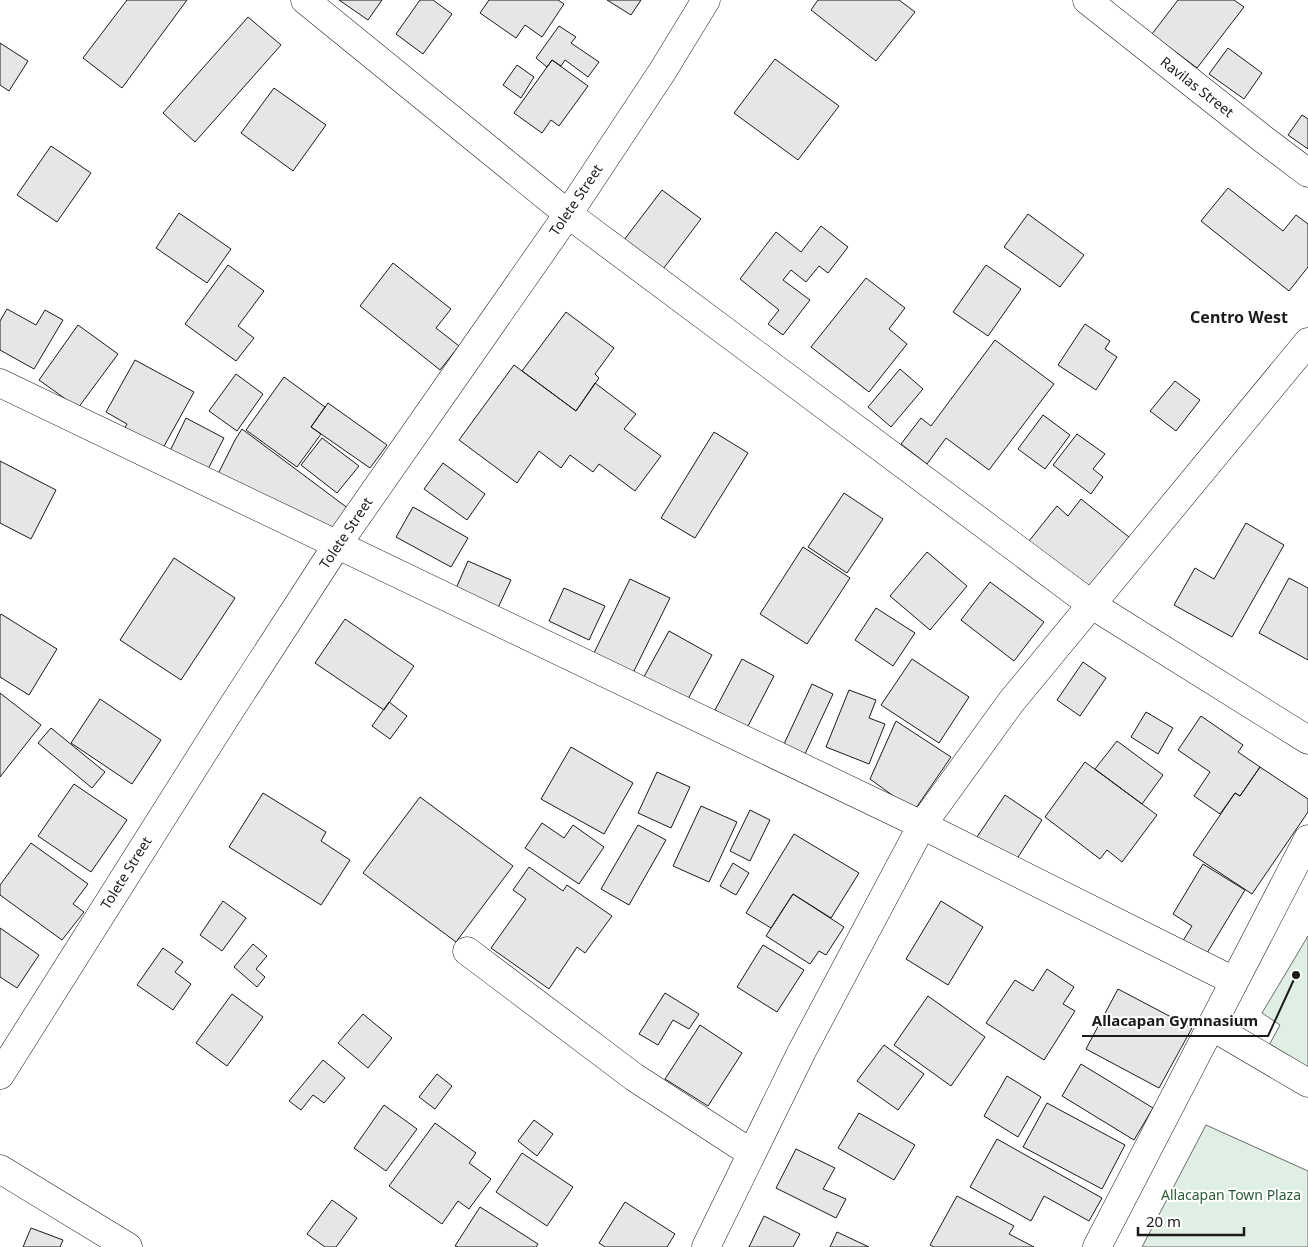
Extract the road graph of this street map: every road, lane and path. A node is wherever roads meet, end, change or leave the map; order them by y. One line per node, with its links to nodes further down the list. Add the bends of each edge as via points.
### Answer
1 (305, 0): 5 (street)
2 (706, 0): 5 (street, Tolete Street)
3 (1087, 0): 4 (street, Ravilas Street)
4 (1308, 172)
5 (568, 214): 8 (street, Tolete Street); 9 (street)
6 (1308, 342): 9 (street)
7 (0, 383): 8 (street)
8 (337, 544): 11 (street); 16 (street, Tolete Street)
9 (1092, 605): 10 (street); 11 (street, via 1012,702)
10 (1308, 740)
11 (922, 825): 14 (street); 18 (street)
12 (1308, 840): 14 (street)
13 (467, 951): 18 (street, via 634,1077)
14 (1234, 981): 15 (street)
15 (1211, 1026): 17 (street); 22 (street)
16 (0, 1075)
17 (1308, 1083)
18 (751, 1153): 21 (street)
19 (0, 1169): 20 (street)
20 (128, 1247)
21 (706, 1247)
22 (1096, 1247)

